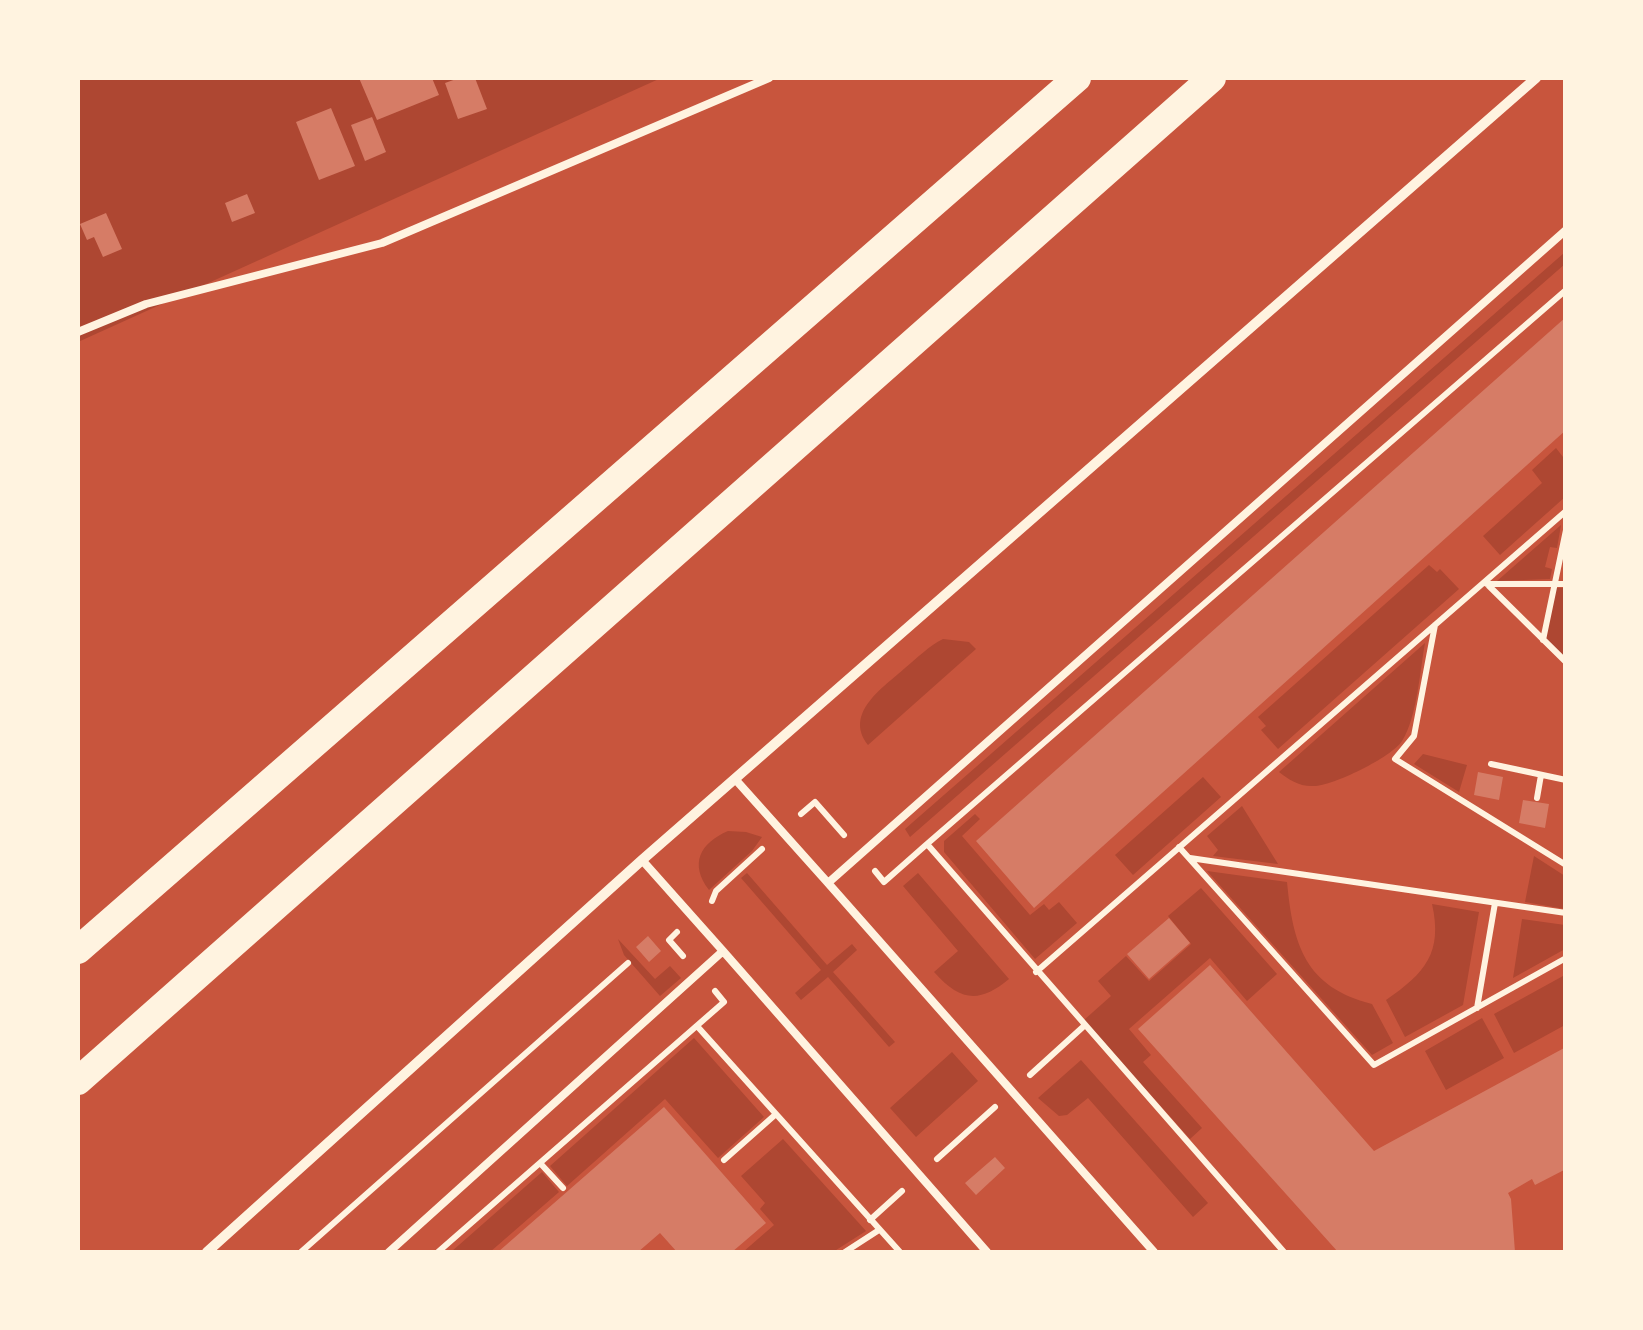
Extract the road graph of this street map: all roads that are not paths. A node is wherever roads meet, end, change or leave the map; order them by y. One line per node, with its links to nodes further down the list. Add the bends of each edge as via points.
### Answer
1 (769, 78): 6 (lane, via 382,243 146,304)
2 (1077, 78): 10 (highway)
3 (1212, 78): 12 (highway)
4 (1536, 78): 7 (street)
5 (1566, 230): 9 (lane)
6 (78, 332)
7 (735, 779): 8 (street); 9 (lane)
8 (642, 860): 11 (lane); 13 (street)
9 (828, 883): 16 (lane)
10 (78, 950)
11 (722, 951): 14 (lane); 15 (lane)
12 (78, 1081)
13 (207, 1252)
14 (390, 1252)
15 (987, 1252)
16 (1154, 1252)

